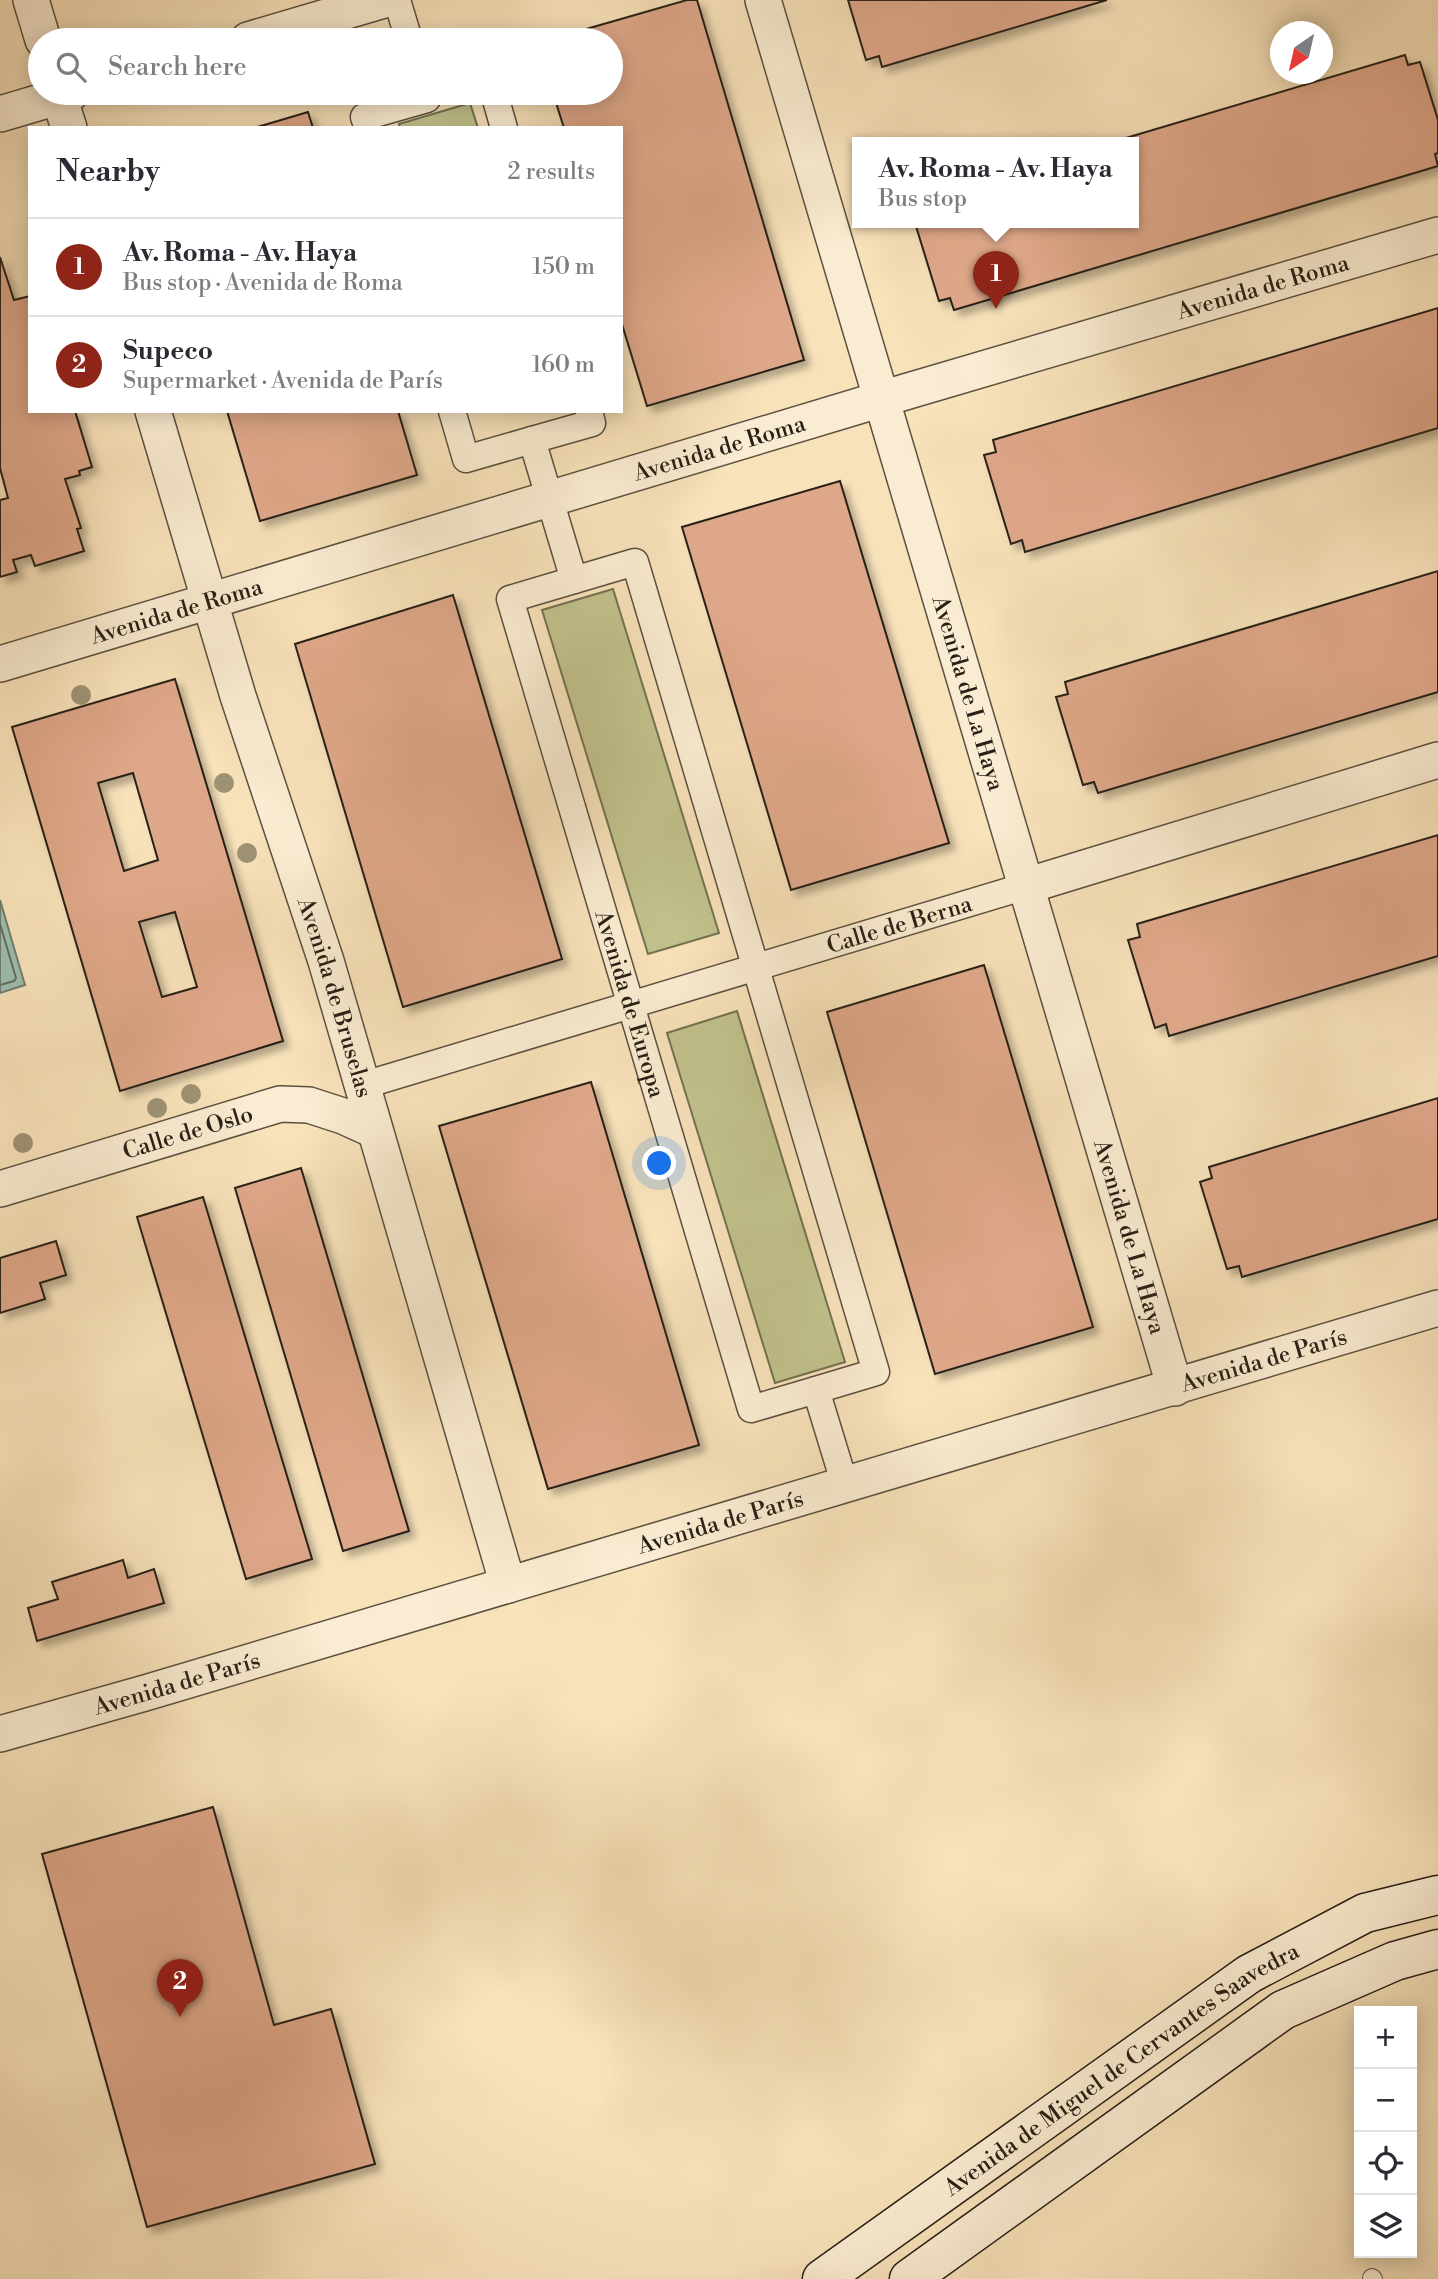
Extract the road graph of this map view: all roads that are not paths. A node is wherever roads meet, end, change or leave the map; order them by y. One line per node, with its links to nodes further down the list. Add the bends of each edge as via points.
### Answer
1 (31, 0): 5 (street)
2 (384, 0): 6 (street)
3 (397, 0): 7 (street)
4 (762, 0): 15 (street, Avenida de La Haya)
5 (39, 28)
6 (289, 28)
7 (406, 28)
8 (48, 105): 11 (street)
9 (402, 105): 12 (street, via 364,117)
10 (497, 105): 13 (street)
11 (0, 114)
12 (367, 126)
13 (503, 126)
14 (1438, 235): 15 (street, Avenida de Roma)
15 (881, 399): 20 (street, Avenida de Roma); 25 (street, Avenida de La Haya)
16 (154, 413): 22 (street, Avenida de Bruselas)
17 (453, 413): 19 (street, via 467,459)
18 (590, 413): 19 (street, via 592,423)
19 (532, 440): 20 (street)
20 (550, 498): 21 (street); 22 (street, Avenida de Roma)
21 (574, 580): 26 (street, Avenida de Europa, via 635,562); 27 (street, Avenida de Europa, via 510,598)
22 (209, 600): 23 (street, Avenida de Roma); 28 (street, Avenida de Bruselas, via 326,961)
23 (0, 664)
24 (1438, 760): 25 (street, Calle de Berna)
25 (1026, 886): 26 (street, Calle de Berna); 32 (street, Avenida de La Haya)
26 (756, 967): 27 (street, Calle de Berna); 33 (street, Avenida de Europa, via 876,1372)
27 (630, 1005): 28 (street, Calle de Berna); 33 (street, Avenida de Europa, via 751,1409)
28 (361, 1086): 29 (street, Avenida de Bruselas)
29 (374, 1129): 30 (street, Calle de Oslo, via 309,1105 280,1104); 35 (street, Avenida de Bruselas)
30 (0, 1189)
31 (1438, 1308): 32 (street, Avenida de París)
32 (1175, 1388): 34 (street, Avenida de París)
33 (816, 1390): 34 (street)
34 (845, 1485): 35 (street, Avenida de París)
35 (508, 1585): 36 (street, Avenida de París)
36 (0, 1734)
37 (1438, 1895): 39 (main road, Avenida de Miguel de Cervantes Saavedra, via 1365,1913 1249,1974)
38 (1438, 1949): 40 (main road, Avenida de Miguel de Cervantes Saavedra, via 1395,1961 1283,2010)
39 (822, 2279)
40 (909, 2279)

